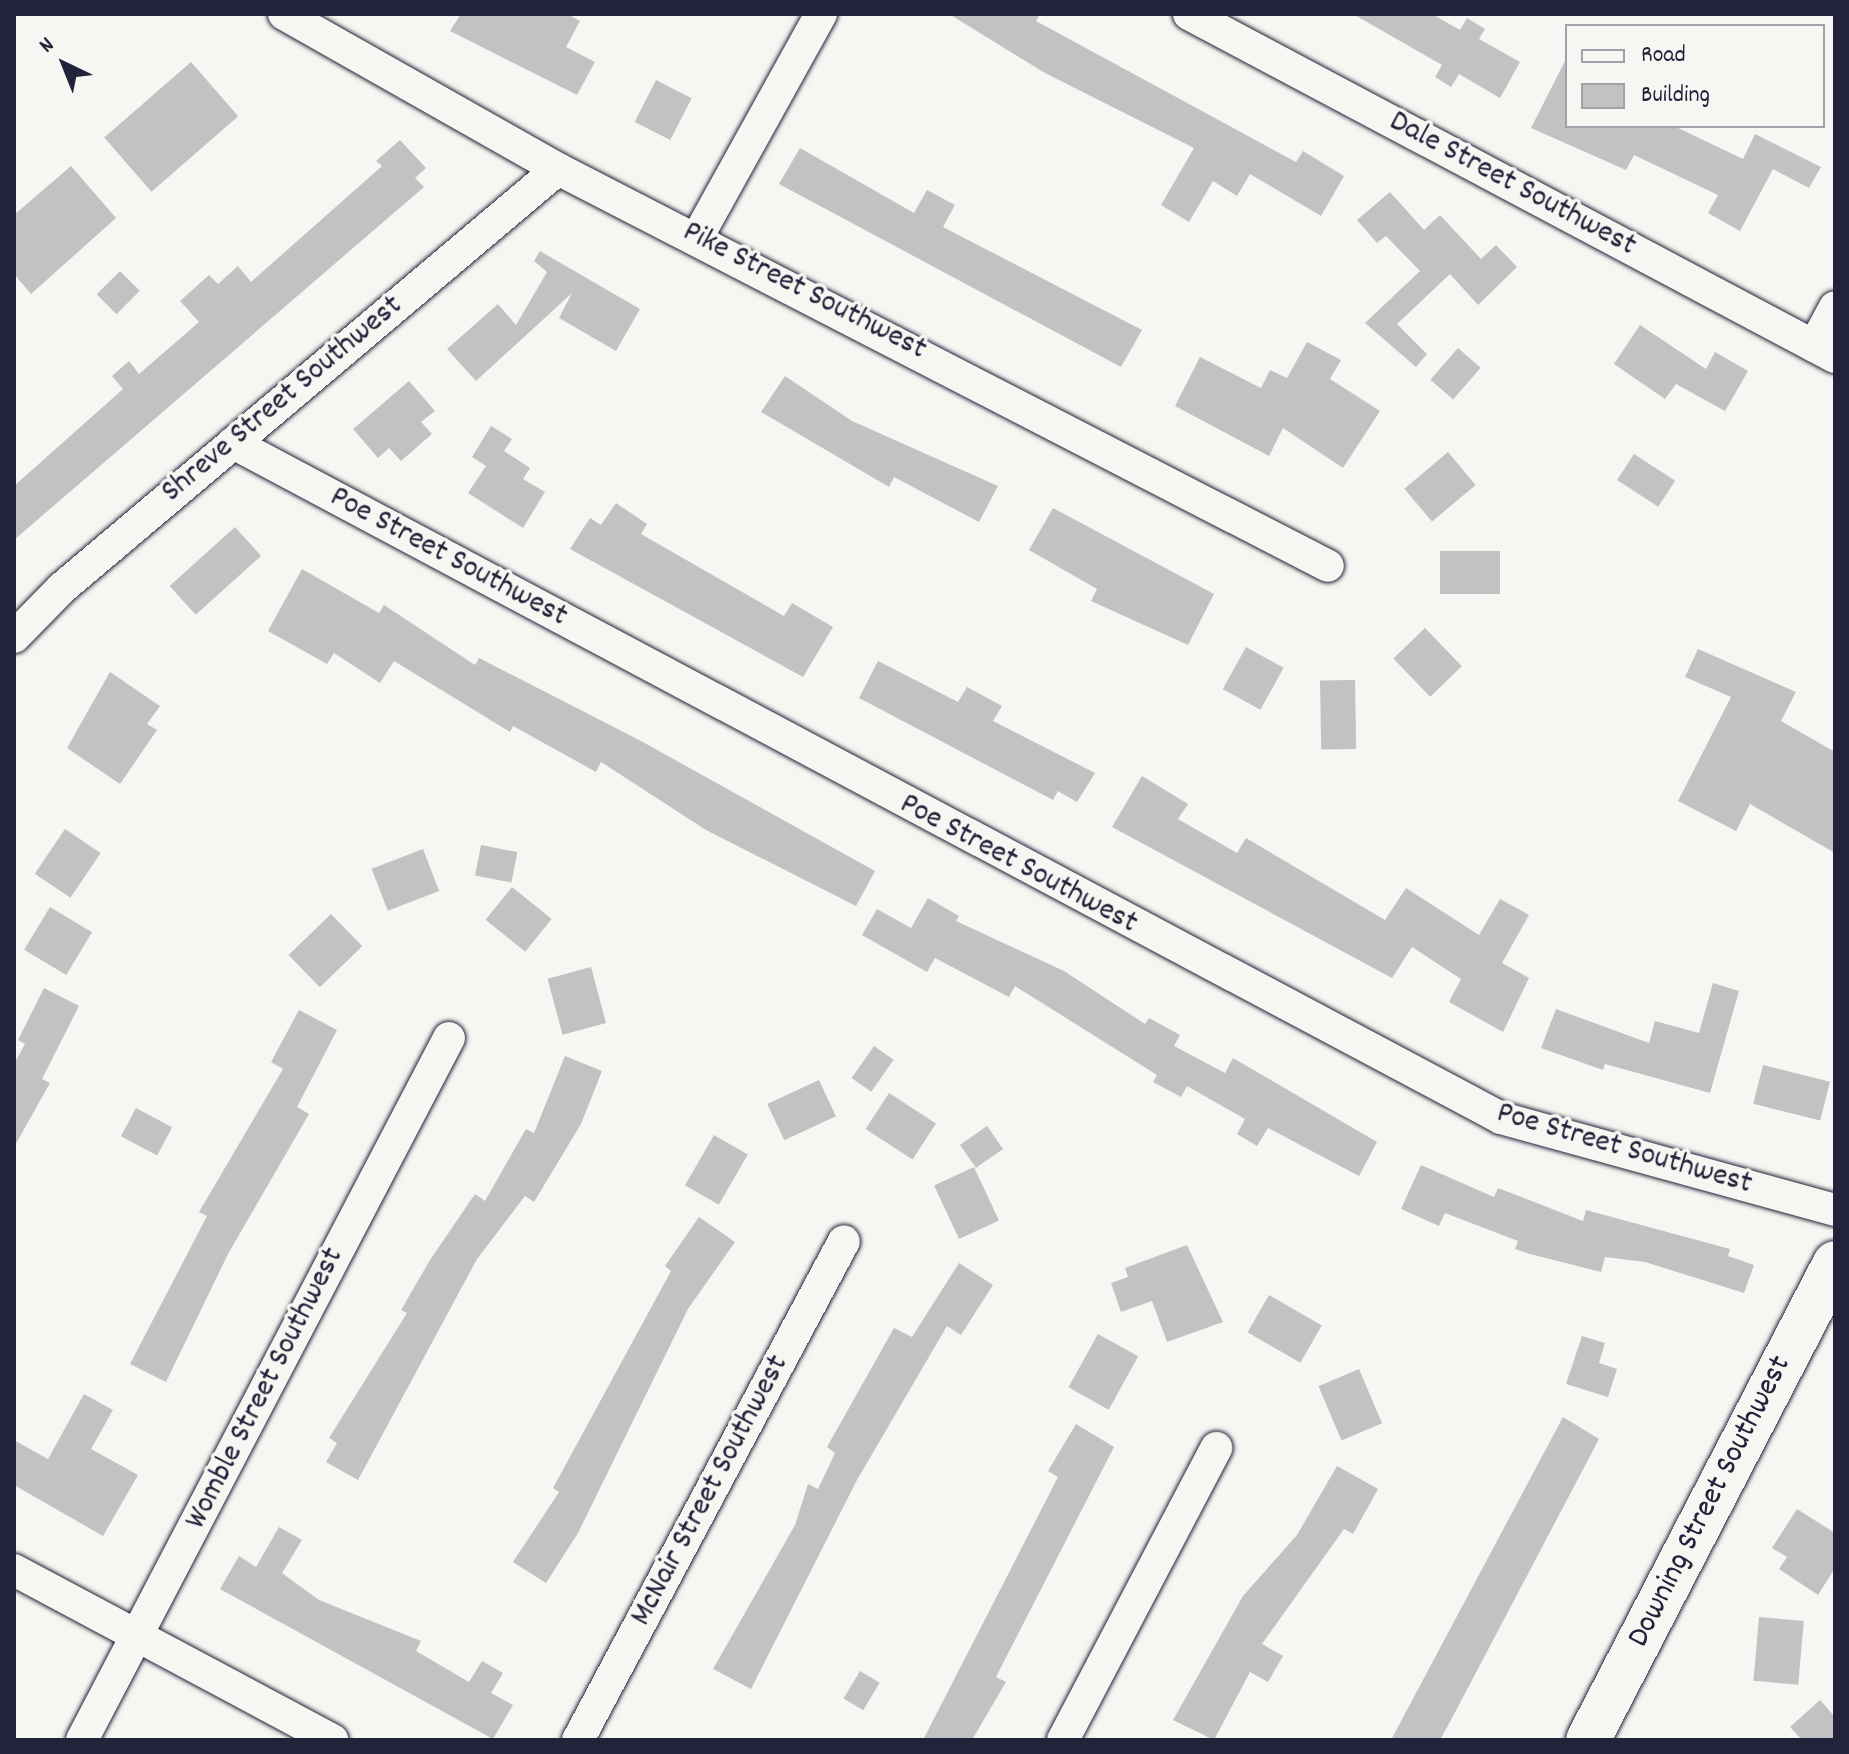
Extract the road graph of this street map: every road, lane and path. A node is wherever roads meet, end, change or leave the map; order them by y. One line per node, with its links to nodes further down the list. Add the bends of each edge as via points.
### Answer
1 (284, 14): 4 (street, Pike Street Southwest)
2 (821, 14): 5 (street)
3 (1189, 14): 7 (street, Dale Street Southwest)
4 (558, 169): 5 (street, Pike Street Southwest); 8 (street, Shreve Street Southwest)
5 (698, 236): 9 (street, Pike Street Southwest)
6 (1835, 307): 7 (street)
7 (1825, 351)
8 (233, 443): 10 (street, Shreve Street Southwest); 12 (street, Poe Street Southwest, via 1501,1118)
9 (1328, 566)
10 (14, 637)
11 (449, 1038): 17 (street, Womble Street Southwest)
12 (1835, 1210)
13 (844, 1241): 20 (street, McNair Street Southwest)
14 (1835, 1263): 22 (street, Downing Street Southwest)
15 (1216, 1448): 21 (street)
16 (14, 1570): 17 (street)
17 (137, 1637): 18 (street, Womble Street Southwest); 19 (street)
18 (82, 1740)
19 (333, 1740)
20 (578, 1740)
21 (1063, 1740)
22 (1588, 1740)

